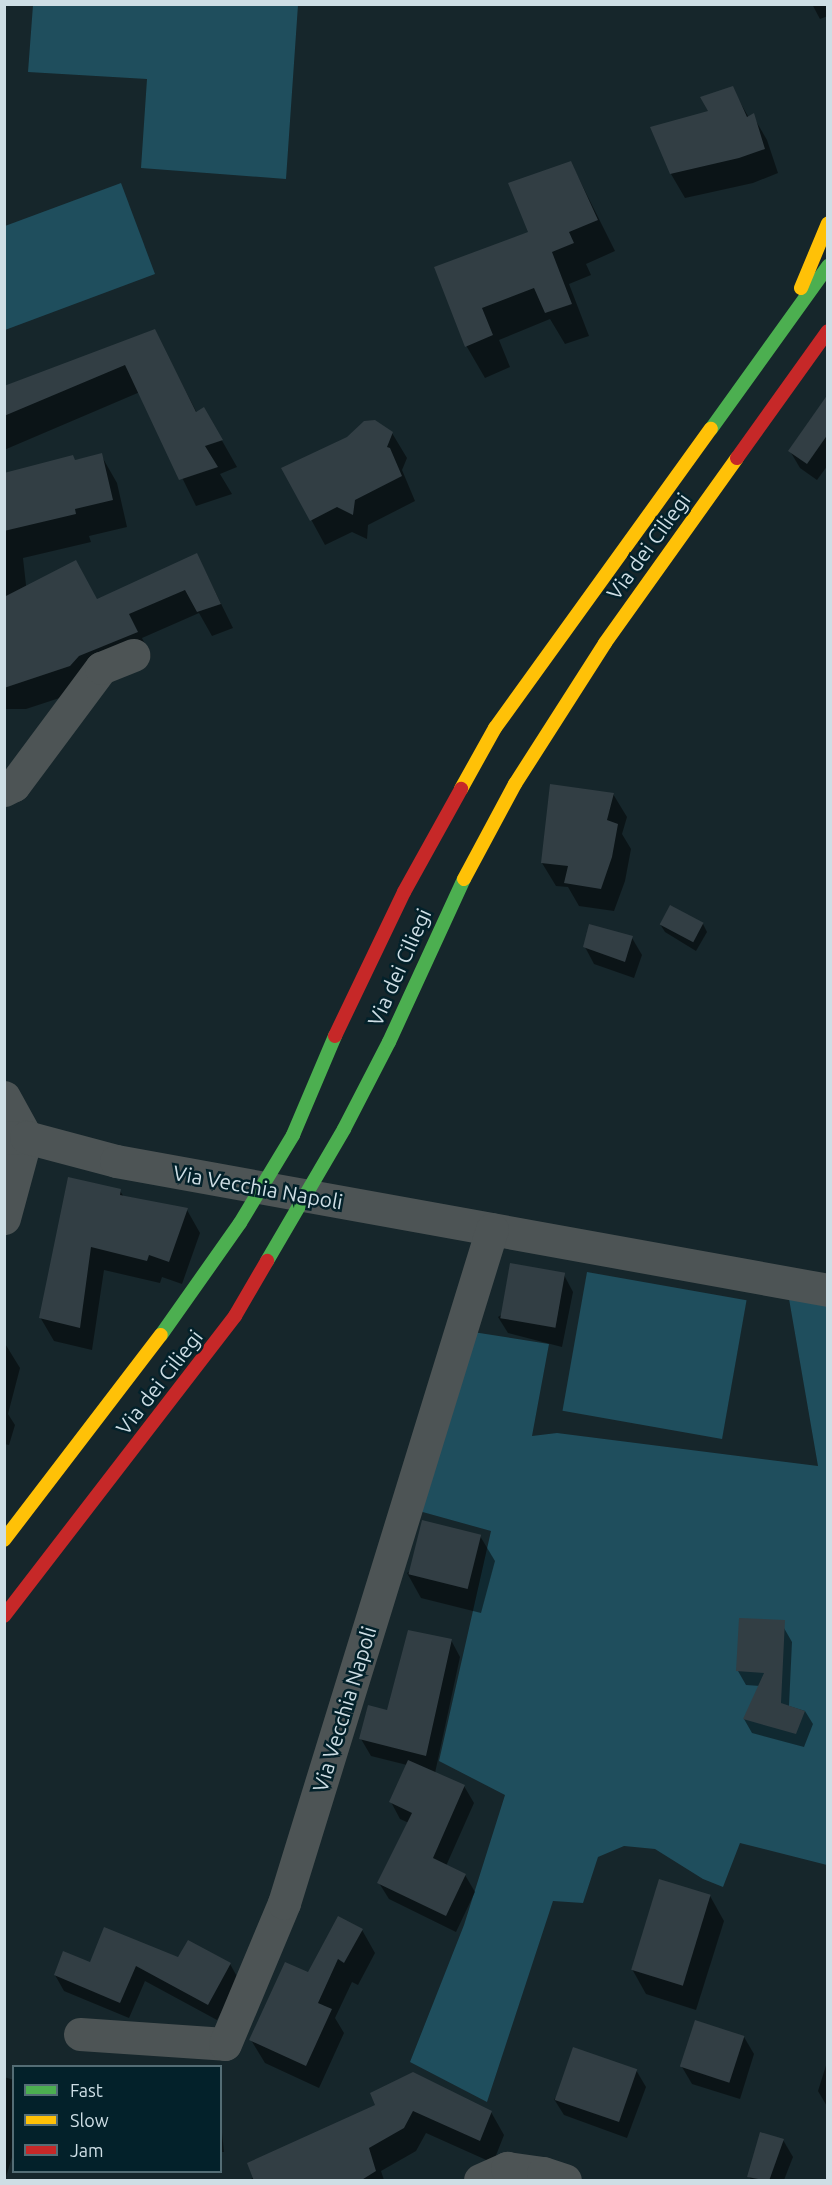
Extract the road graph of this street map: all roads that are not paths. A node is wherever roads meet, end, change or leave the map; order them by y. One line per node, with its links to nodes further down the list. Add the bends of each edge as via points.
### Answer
1 (828, 223): 3 (main road)
2 (828, 266): 3 (main road, Via dei Ciliegi)
3 (788, 322): 14 (main road, Via dei Ciliegi, via 495,728 404,892 293,1135 184,1303)
4 (828, 331): 6 (main road, Via dei Ciliegi)
5 (828, 348): 6 (main road)
6 (799, 372): 15 (main road, Via dei Ciliegi, via 605,643 515,784 450,906 389,1042 337,1142 236,1316)
7 (134, 655): 8 (street, via 101,668 14,785)
8 (4, 790)
9 (4, 1097): 10 (street)
10 (15, 1137): 11 (street); 12 (street, Via Vecchia Napoli, via 116,1161)
11 (4, 1218)
12 (492, 1229): 13 (street, Via Vecchia Napoli); 16 (street, Via Vecchia Napoli, via 284,1903 225,2044)
13 (828, 1290)
14 (4, 1540)
15 (4, 1616)
16 (80, 2034)
17 (480, 2181): 18 (street, via 507,2168)
18 (565, 2181)

